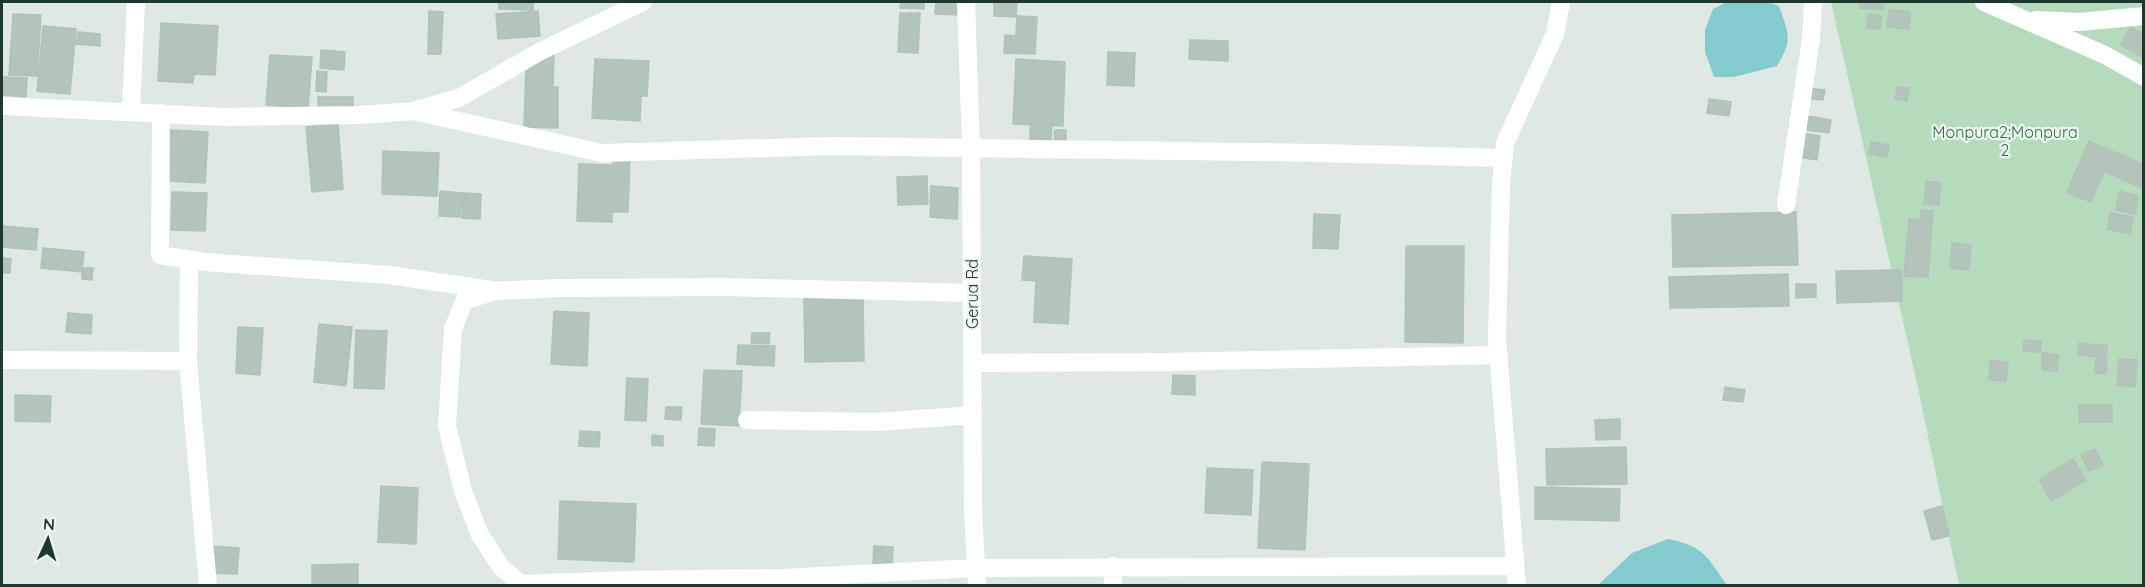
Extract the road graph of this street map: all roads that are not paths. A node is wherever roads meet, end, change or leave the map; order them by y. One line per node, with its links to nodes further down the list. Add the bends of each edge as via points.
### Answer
1 (135, 2): 13 (street)
2 (642, 2): 7 (street)
3 (966, 2): 15 (street, Gerua Rd)
4 (1561, 2): 16 (street, via 1555,34 1505,143)
5 (1813, 2): 17 (street)
6 (1984, 2): 9 (street)
7 (622, 7): 12 (street, via 459,98)
8 (2144, 16): 9 (street, via 2079,22)
9 (2026, 20): 10 (street)
10 (2144, 76)
11 (2, 106): 13 (street)
12 (413, 111): 14 (street, via 225,117); 15 (street, via 602,153 832,146)
13 (131, 112): 14 (street)
14 (160, 113): 18 (street, via 160,255)
15 (971, 148): 16 (street); 20 (street, Gerua Rd)
16 (1503, 158): 21 (street)
17 (1786, 205)
18 (189, 260): 19 (street, via 389,275); 23 (street)
19 (495, 291): 20 (street, via 725,287); 29 (street, via 464,301 453,329 447,426 463,491 480,535)
20 (972, 293): 24 (street, Gerua Rd)
21 (1499, 355): 24 (street); 28 (street)
22 (2, 360): 23 (street)
23 (188, 361): 31 (street)
24 (972, 363): 25 (street, Gerua Rd)
25 (973, 415): 26 (street, via 877,422); 30 (street, Gerua Rd)
26 (747, 420)
27 (1113, 566): 28 (street); 30 (street); 33 (street)
28 (1515, 566): 34 (street)
29 (501, 567): 30 (street, via 521,584); 32 (street)
30 (976, 577)
31 (208, 585)
32 (501, 585)
33 (1113, 585)
34 (1517, 585)

